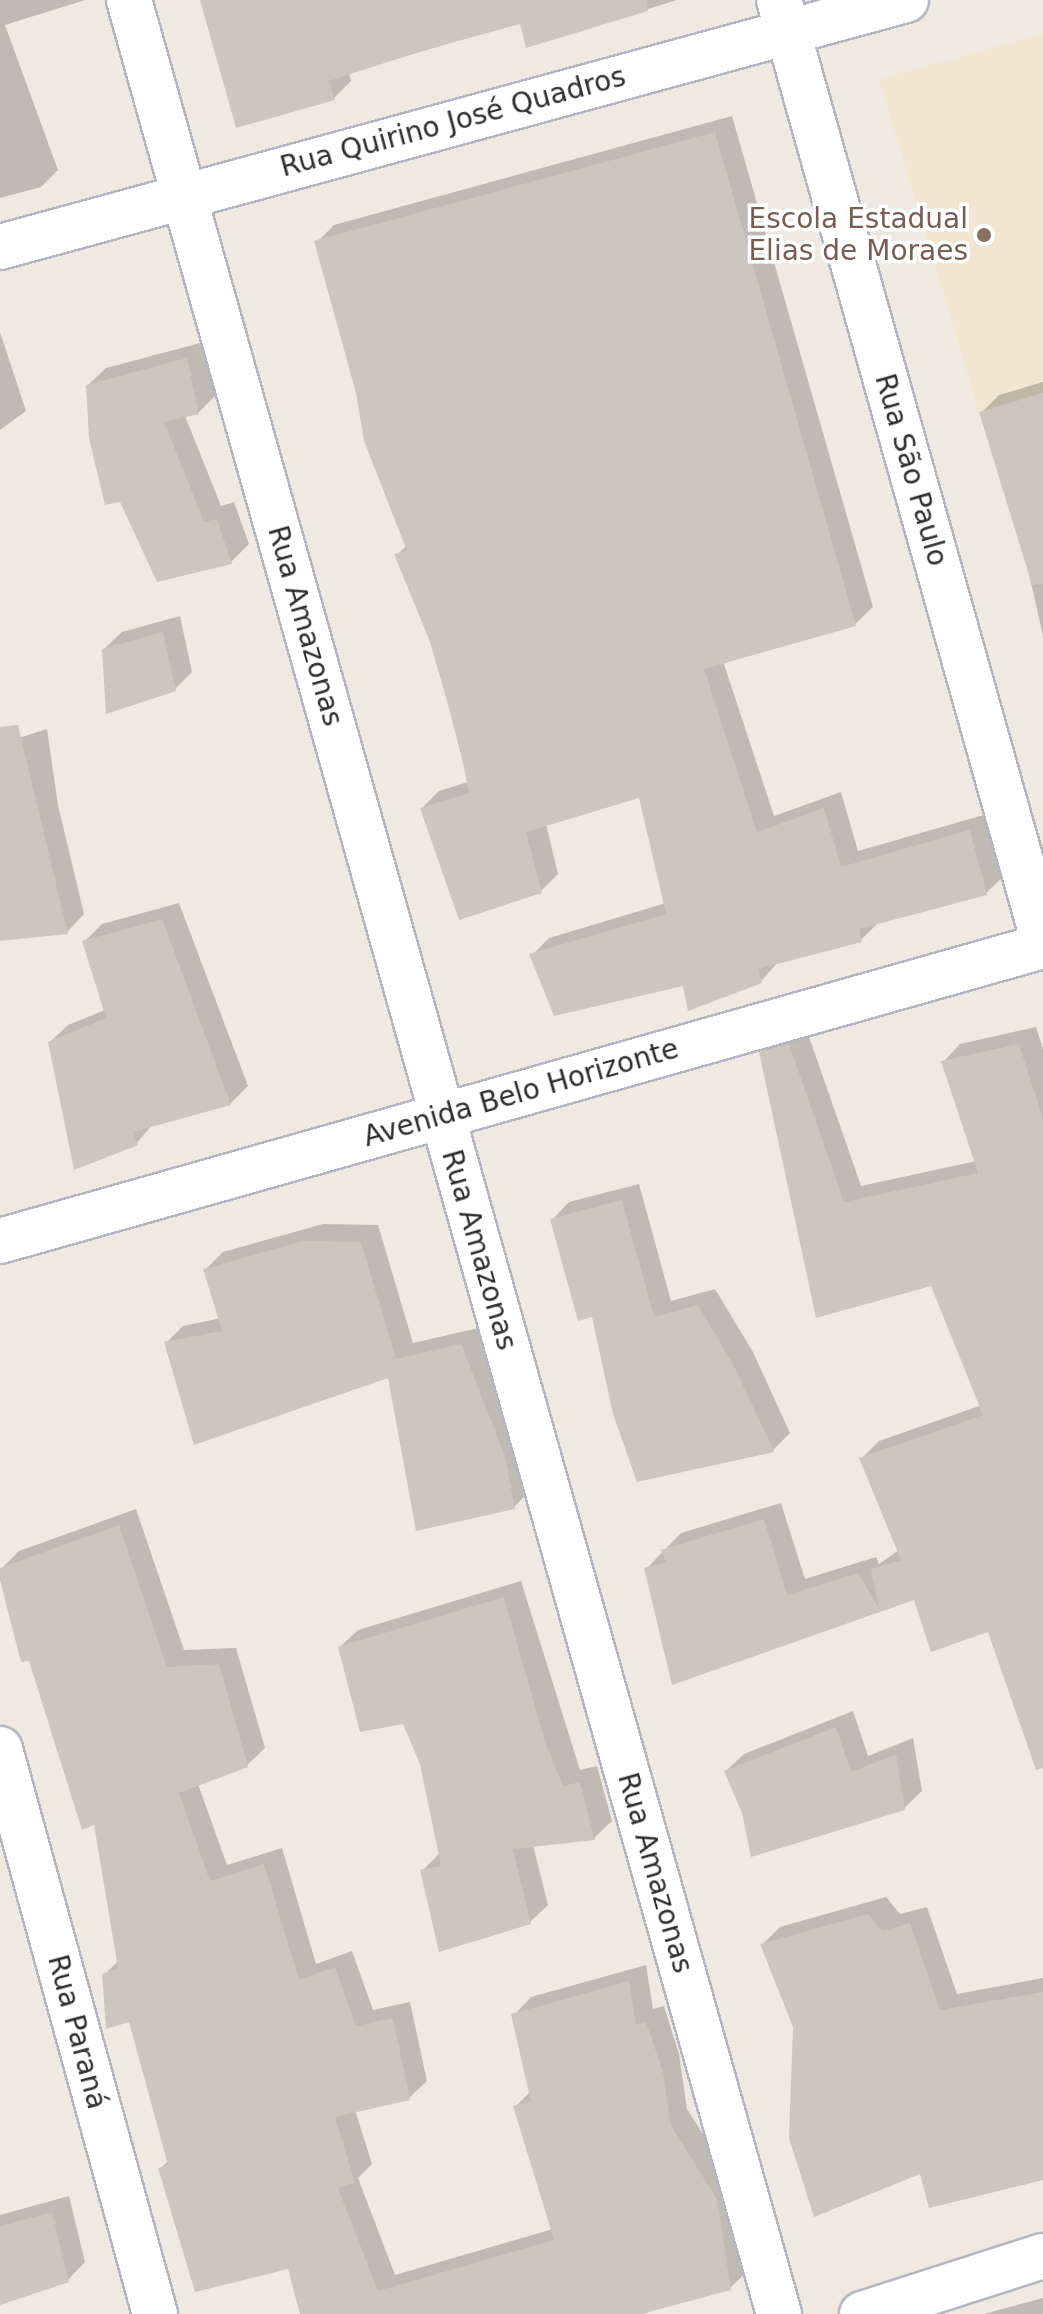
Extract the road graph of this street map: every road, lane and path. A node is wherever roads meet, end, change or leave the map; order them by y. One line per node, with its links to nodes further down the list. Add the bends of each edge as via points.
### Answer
1 (129, 0): 4 (street, Rua Amazonas)
2 (906, 0): 3 (street, Rua Quirino José Quadros)
3 (783, 15): 4 (street, Rua Quirino José Quadros); 6 (street, Rua São Paulo)
4 (184, 196): 5 (street, Rua Quirino José Quadros); 8 (street, Rua Amazonas)
5 (0, 247)
6 (1043, 939)
7 (1043, 946): 8 (street, Avenida Belo Horizonte)
8 (442, 1115): 9 (street, Avenida Belo Horizonte); 13 (street, Rua Amazonas)
9 (0, 1241)
10 (0, 1749): 12 (street, Rua Paraná)
11 (1043, 2256): 14 (street)
12 (155, 2314)
13 (779, 2314)
14 (862, 2314)

